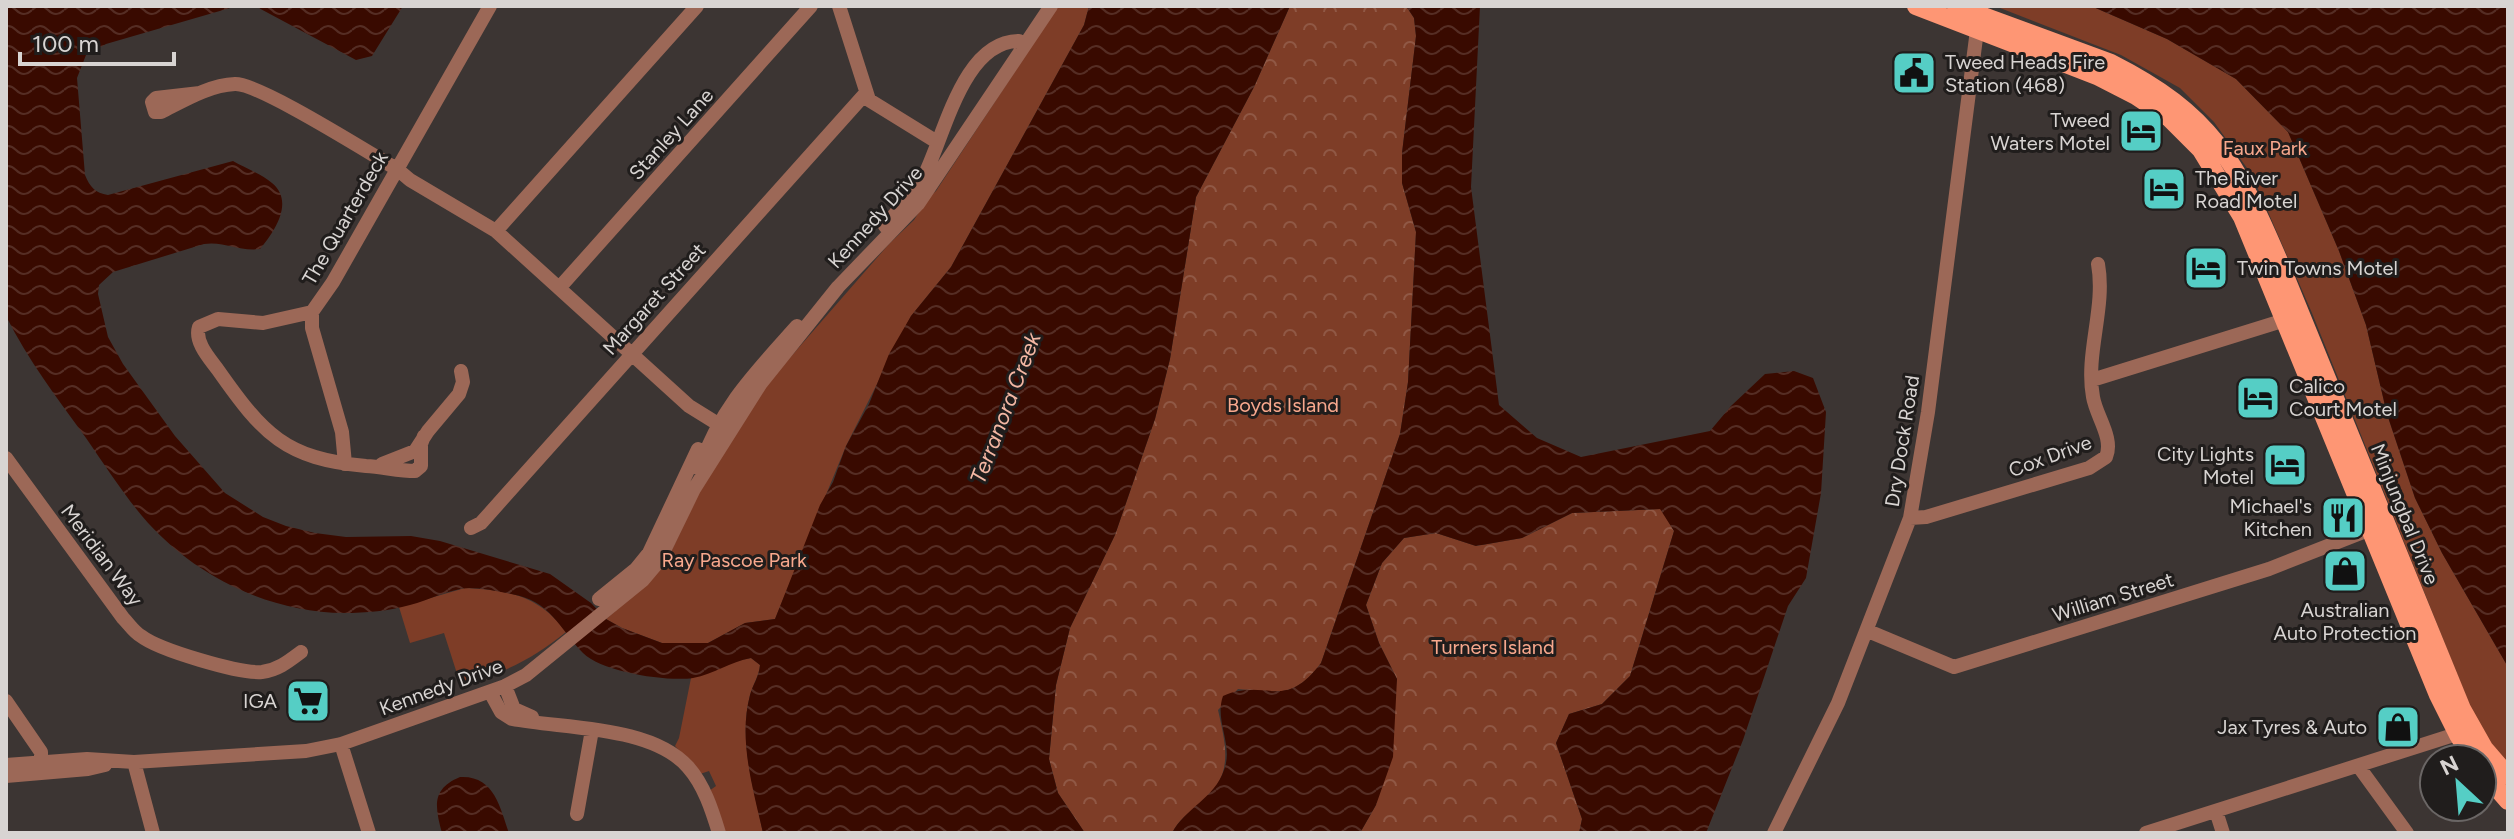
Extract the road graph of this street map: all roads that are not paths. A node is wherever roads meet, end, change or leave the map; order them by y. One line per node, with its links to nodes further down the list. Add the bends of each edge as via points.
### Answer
1 (490, 6): 14 (street, The Quarterdeck)
2 (697, 6): 16 (street)
3 (811, 6): 18 (street, Stanley Lane)
4 (839, 6): 12 (street)
5 (1043, 6): 10 (street, Kennedy Drive)
6 (1051, 6): 22 (street, Kennedy Drive, via 918,204 838,287)
7 (1916, 6): 9 (main road, Minjungbal Drive)
8 (1956, 6): 9 (main road, Minjungbal Drive)
9 (1979, 23): 20 (main road, Minjungbal Drive, via 2115,84 2189,137 2238,209); 30 (street, Dry Dock Road); 41 (main road, Minjungbal Drive, via 2134,74 2180,105 2217,142 2262,221 2434,643)
10 (1019, 41): 13 (street, via 1002,44 970,74); 15 (street, Kennedy Drive)
11 (200, 93): 14 (street, via 248,85)
12 (865, 94): 13 (street); 21 (street, Margaret Street)
13 (937, 142): 15 (street)
14 (397, 169): 16 (street); 19 (street, The Quarterdeck)
15 (910, 197): 25 (street, Kennedy Drive)
16 (496, 231): 18 (street)
17 (2098, 264): 24 (street, Cox Drive, via 2101,294)
18 (560, 287): 21 (street)
19 (312, 312): 27 (street, The Quarterdeck); 27 (street, via 263,323 218,319 199,327 197,334 265,430 304,454)
20 (2285, 320): 24 (street); 32 (main road, Minjungbal Drive)
21 (632, 353): 25 (street, via 689,406); 31 (street, Margaret Street)
22 (773, 369): 25 (street, via 748,391 728,421); 29 (street, Kennedy Drive)
23 (461, 371): 27 (street, via 459,394 424,436 418,471)
24 (2092, 380): 30 (street, Cox Drive, via 2109,444 2099,463)
25 (715, 422): 29 (street, Kennedy Drive); 33 (street, via 649,553)
26 (6, 458): 28 (street, Meridian Way)
27 (345, 464)
28 (12, 478): 35 (street, Meridian Way, via 141,636 235,670 279,668)
29 (694, 489): 33 (street, Kennedy Drive, via 659,561 643,580)
30 (1910, 518): 34 (street, Dry Dock Road)
31 (471, 528)
32 (2371, 529): 34 (street, William Street, via 2269,569 1954,667); 41 (main road, Minjungbal Drive, via 2438,695)
33 (603, 605): 36 (street, Kennedy Drive, via 567,643)
34 (1868, 631): 55 (street, Dry Dock Road)
35 (301, 652)
36 (505, 686): 37 (street, Kennedy Drive); 39 (street, via 516,711)
37 (490, 692): 39 (street, via 506,717); 43 (street, Kennedy Drive)
38 (6, 701): 47 (street, via 41,752)
39 (563, 725): 40 (street)
40 (592, 730): 51 (street); 54 (street, via 644,740 673,754 702,788)
41 (2465, 732): 42 (main road, Minjungbal Drive); 46 (street); 49 (main road, Minjungbal Drive)
42 (2468, 743)
43 (341, 744): 44 (street, Kennedy Drive); 53 (street)
44 (134, 762): 47 (street, Kennedy Drive, via 87,759); 52 (street)
45 (6, 765): 47 (street, Kennedy Drive)
46 (2359, 767): 50 (street); 58 (street)
47 (41, 768): 48 (street, Kennedy Drive)
48 (6, 776)
49 (2508, 776)
50 (2216, 811): 56 (street); 57 (street)
51 (577, 814)
52 (153, 833)
53 (369, 833)
54 (719, 833)
55 (1774, 833)
56 (2146, 833)
57 (2223, 833)
58 (2407, 833)

